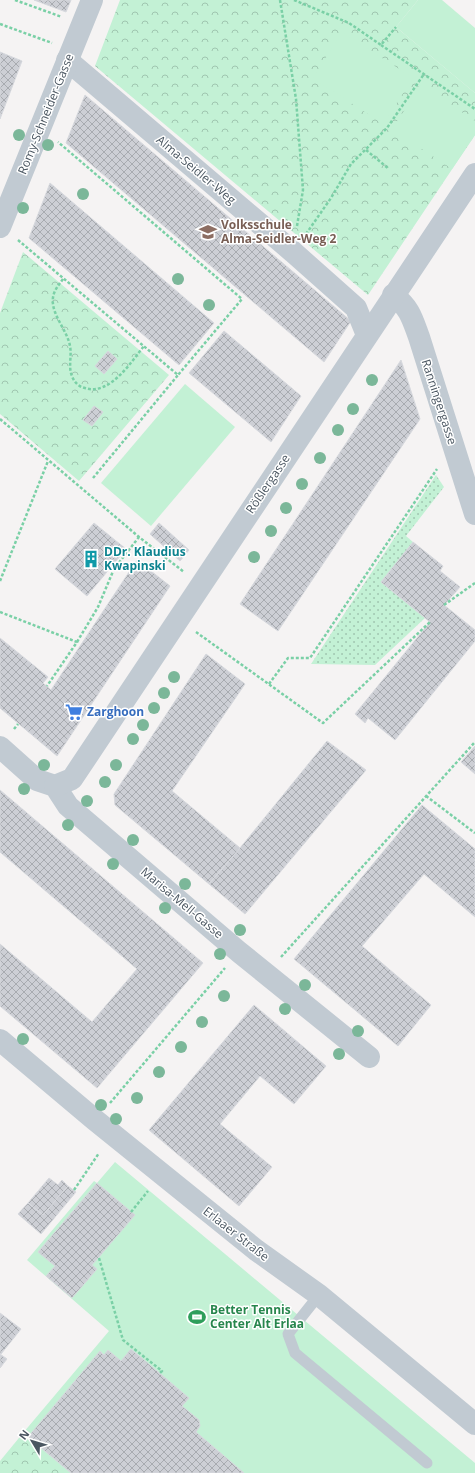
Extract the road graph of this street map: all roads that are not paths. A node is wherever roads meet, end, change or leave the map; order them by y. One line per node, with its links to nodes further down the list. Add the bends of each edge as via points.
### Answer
1 (92, 0): 2 (street, Romy-Schneider-Gasse)
2 (69, 55): 4 (street, Romy-Schneider-Gasse); 6 (street, Alma-Seidler-Weg, via 356,308)
3 (475, 174): 5 (street, Rößlergasse)
4 (0, 227)
5 (393, 296): 6 (street, Rößlergasse); 7 (street, Ranningergasse, via 409,310)
6 (367, 335): 9 (street, Rößlergasse, via 72,779)
7 (475, 514)
8 (0, 747): 9 (street, via 37,780)
9 (55, 786): 11 (street, Marisa-Mell-Gasse, via 68,806 239,952)
10 (0, 1040): 12 (street, Erlaaer Straße, via 256,1250)
11 (369, 1058)
12 (318, 1295): 13 (street, Erlaaer Straße); 14 (lane, via 288,1334 295,1352)
13 (475, 1424)
14 (427, 1463)

